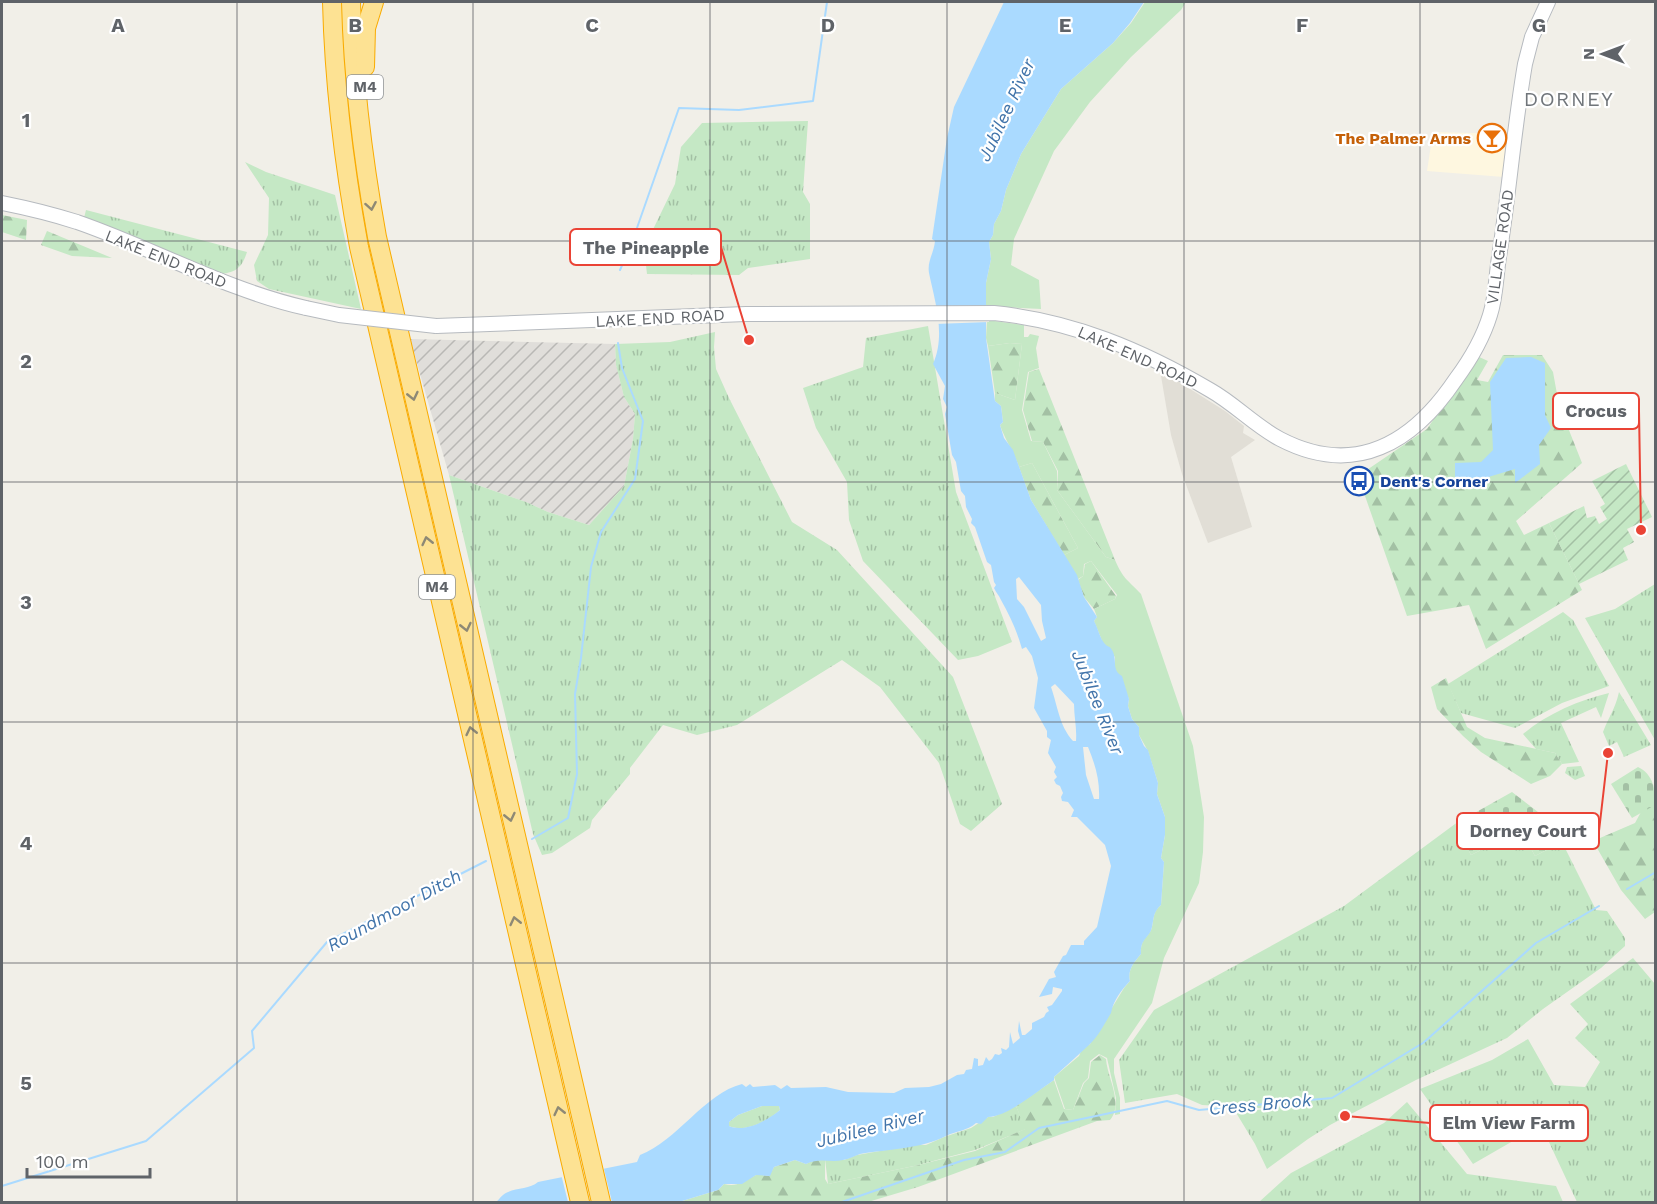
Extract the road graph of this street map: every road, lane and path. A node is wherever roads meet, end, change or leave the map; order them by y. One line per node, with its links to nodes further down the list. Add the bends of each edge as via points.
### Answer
1 (332, 2): 8 (highway, M4, one-way to 1, via 359,247 341,133)
2 (351, 2): 5 (highway, M4)
3 (374, 2): 5 (highway, M4, via 365,36)
4 (1548, 2): 7 (main road, VILLAGE ROAD, via 1525,64 1490,314 1471,357 1444,398 1418,425 1394,443)
5 (365, 173): 9 (highway, M4, one-way to 9, via 390,298)
6 (2, 203): 7 (main road, LAKE END ROAD, bridge, via 79,223 238,289 339,315 436,326 746,314 994,313 1036,318 1117,344 1212,391 1282,440 1316,453)
7 (1341, 457)
8 (580, 1203)
9 (601, 1203)

